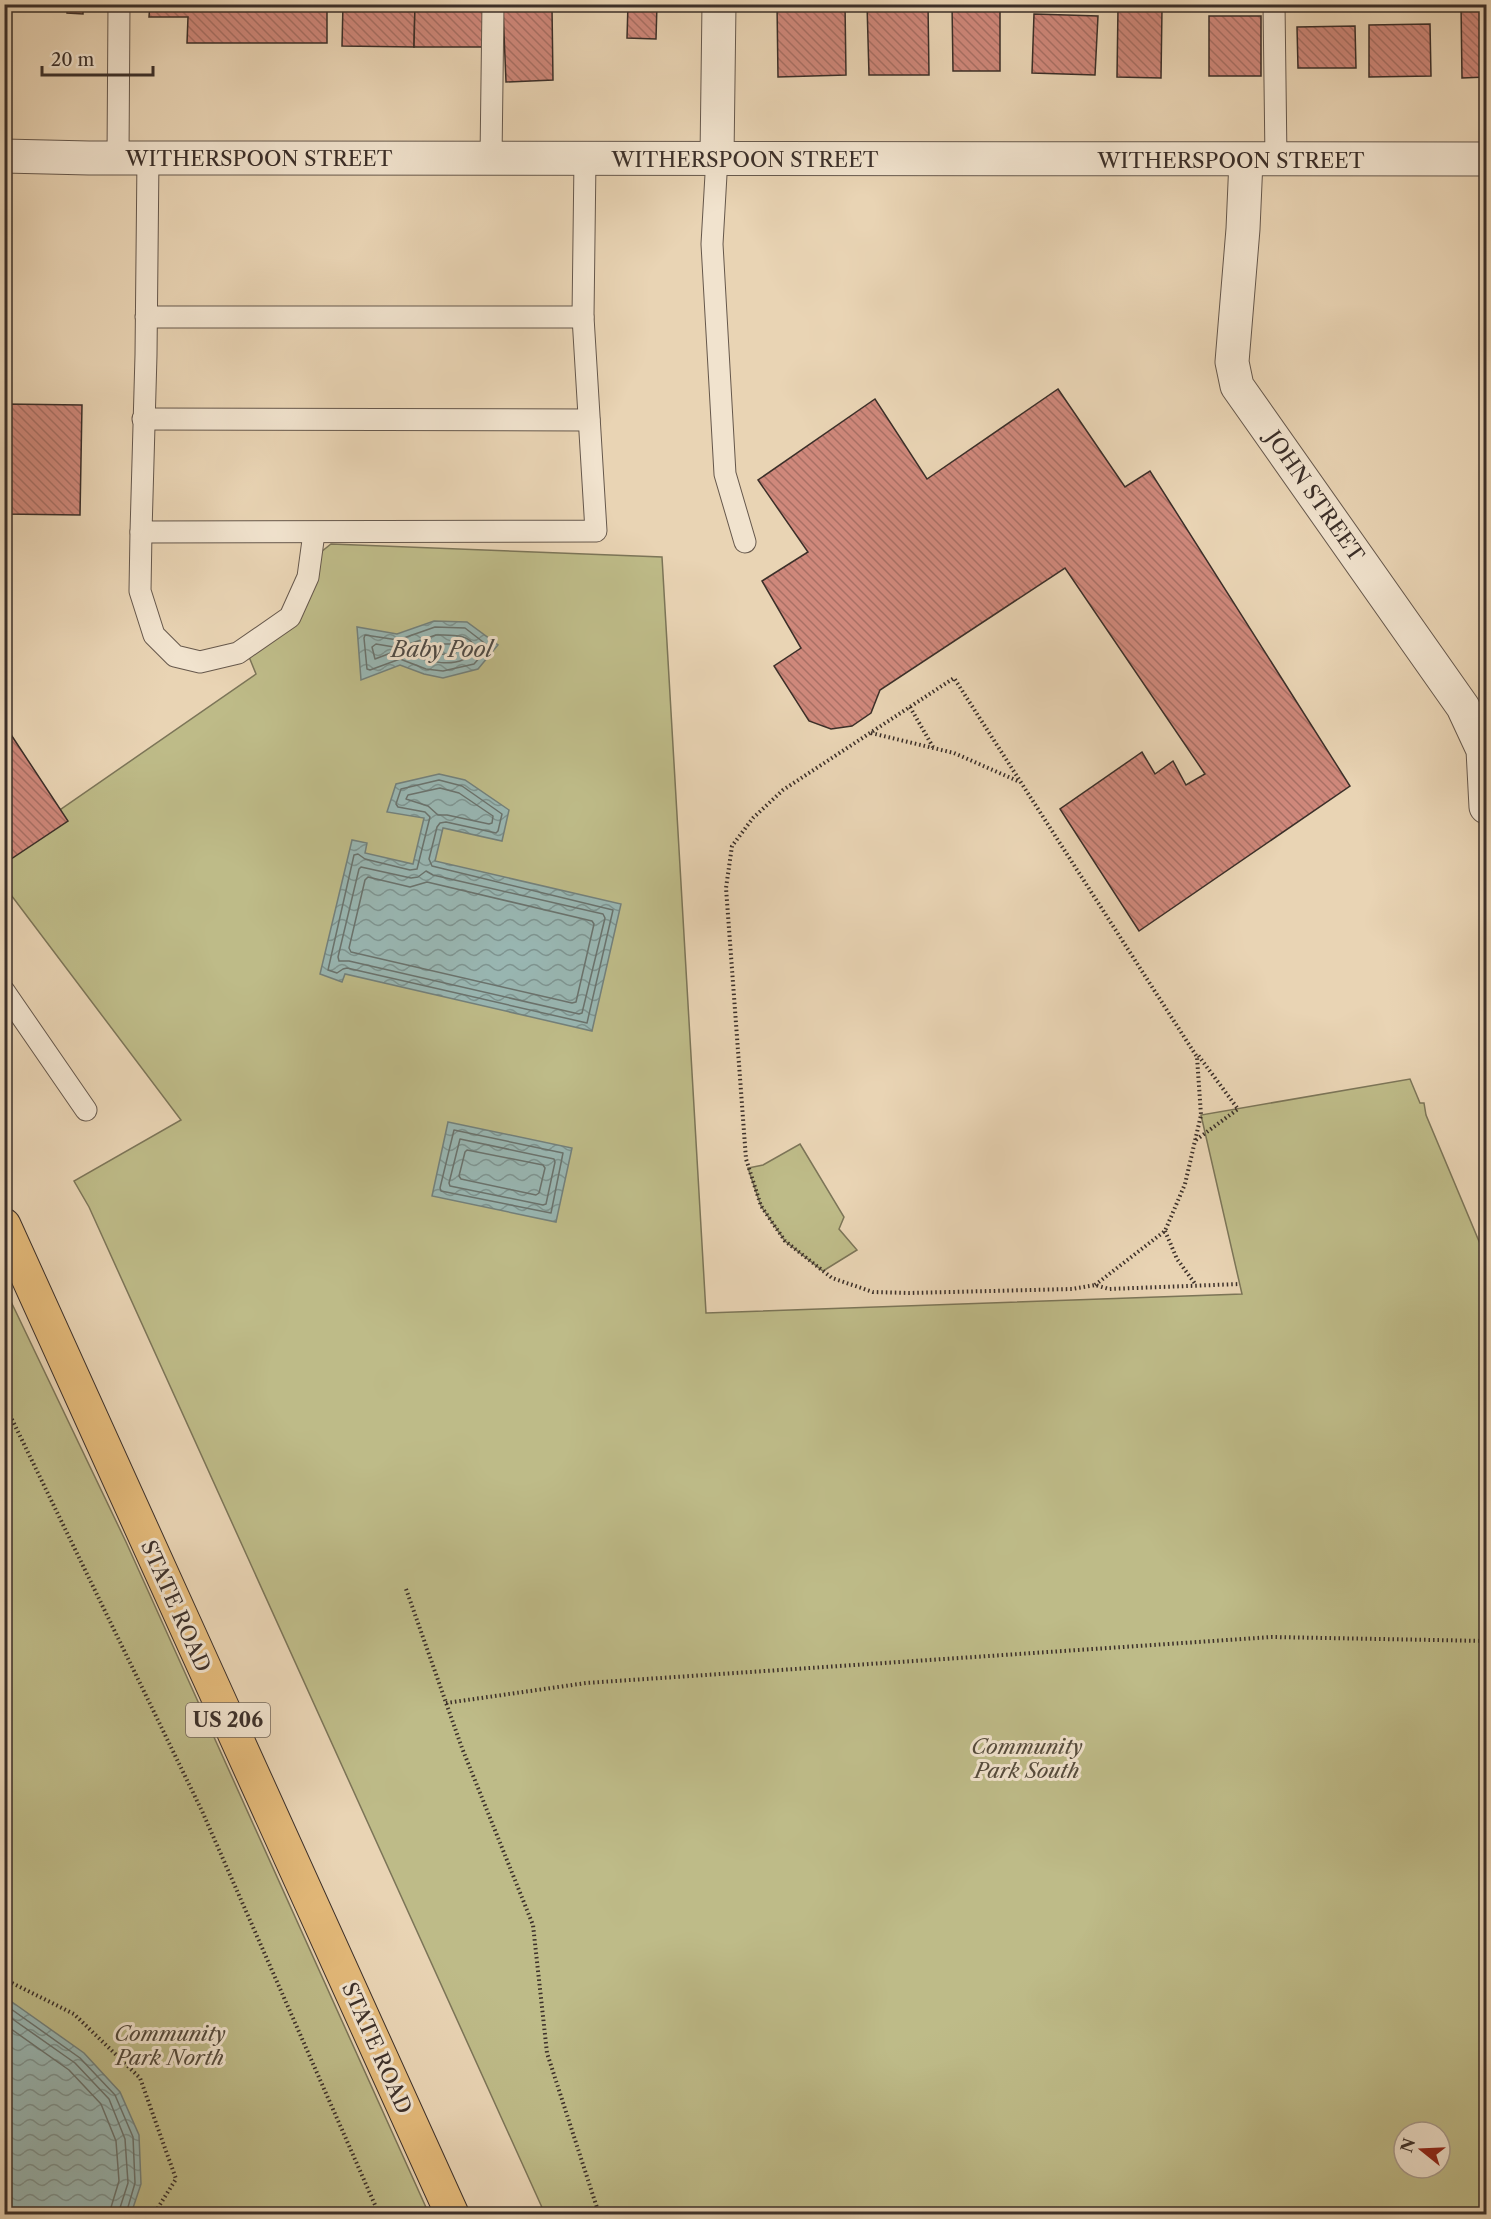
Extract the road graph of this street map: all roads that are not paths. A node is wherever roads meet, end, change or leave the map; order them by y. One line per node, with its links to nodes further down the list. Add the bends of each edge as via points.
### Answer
1 (119, 4): 6 (lane)
2 (493, 4): 8 (lane)
3 (719, 4): 7 (street)
4 (1274, 4): 11 (lane)
5 (4, 156): 6 (street, WITHERSPOON STREET)
6 (133, 157): 8 (street, WITHERSPOON STREET); 12 (lane)
7 (717, 157): 9 (street, WITHERSPOON STREET); 11 (street, WITHERSPOON STREET); 18 (lane, via 712,244 725,474)
8 (491, 158): 9 (street, WITHERSPOON STREET)
9 (585, 159): 13 (lane)
10 (1486, 159): 11 (street, WITHERSPOON STREET)
11 (1261, 160): 19 (street, JOHN STREET, via 1232,362 1237,386 1463,707 1483,750)
12 (146, 317): 13 (lane); 14 (lane)
13 (583, 317): 15 (lane)
14 (143, 419): 15 (lane); 16 (lane)
15 (589, 420): 17 (lane, via 596,531)
16 (141, 532): 17 (lane); 17 (lane, via 140,591 154,636 175,656 200,662 238,653 290,617 308,578)
17 (314, 532)
18 (745, 542)
19 (1486, 807)
20 (4, 991): 21 (lane)
21 (87, 1110)
22 (4, 1226): 23 (highway, STATE ROAD / US 206)
23 (452, 2214)

